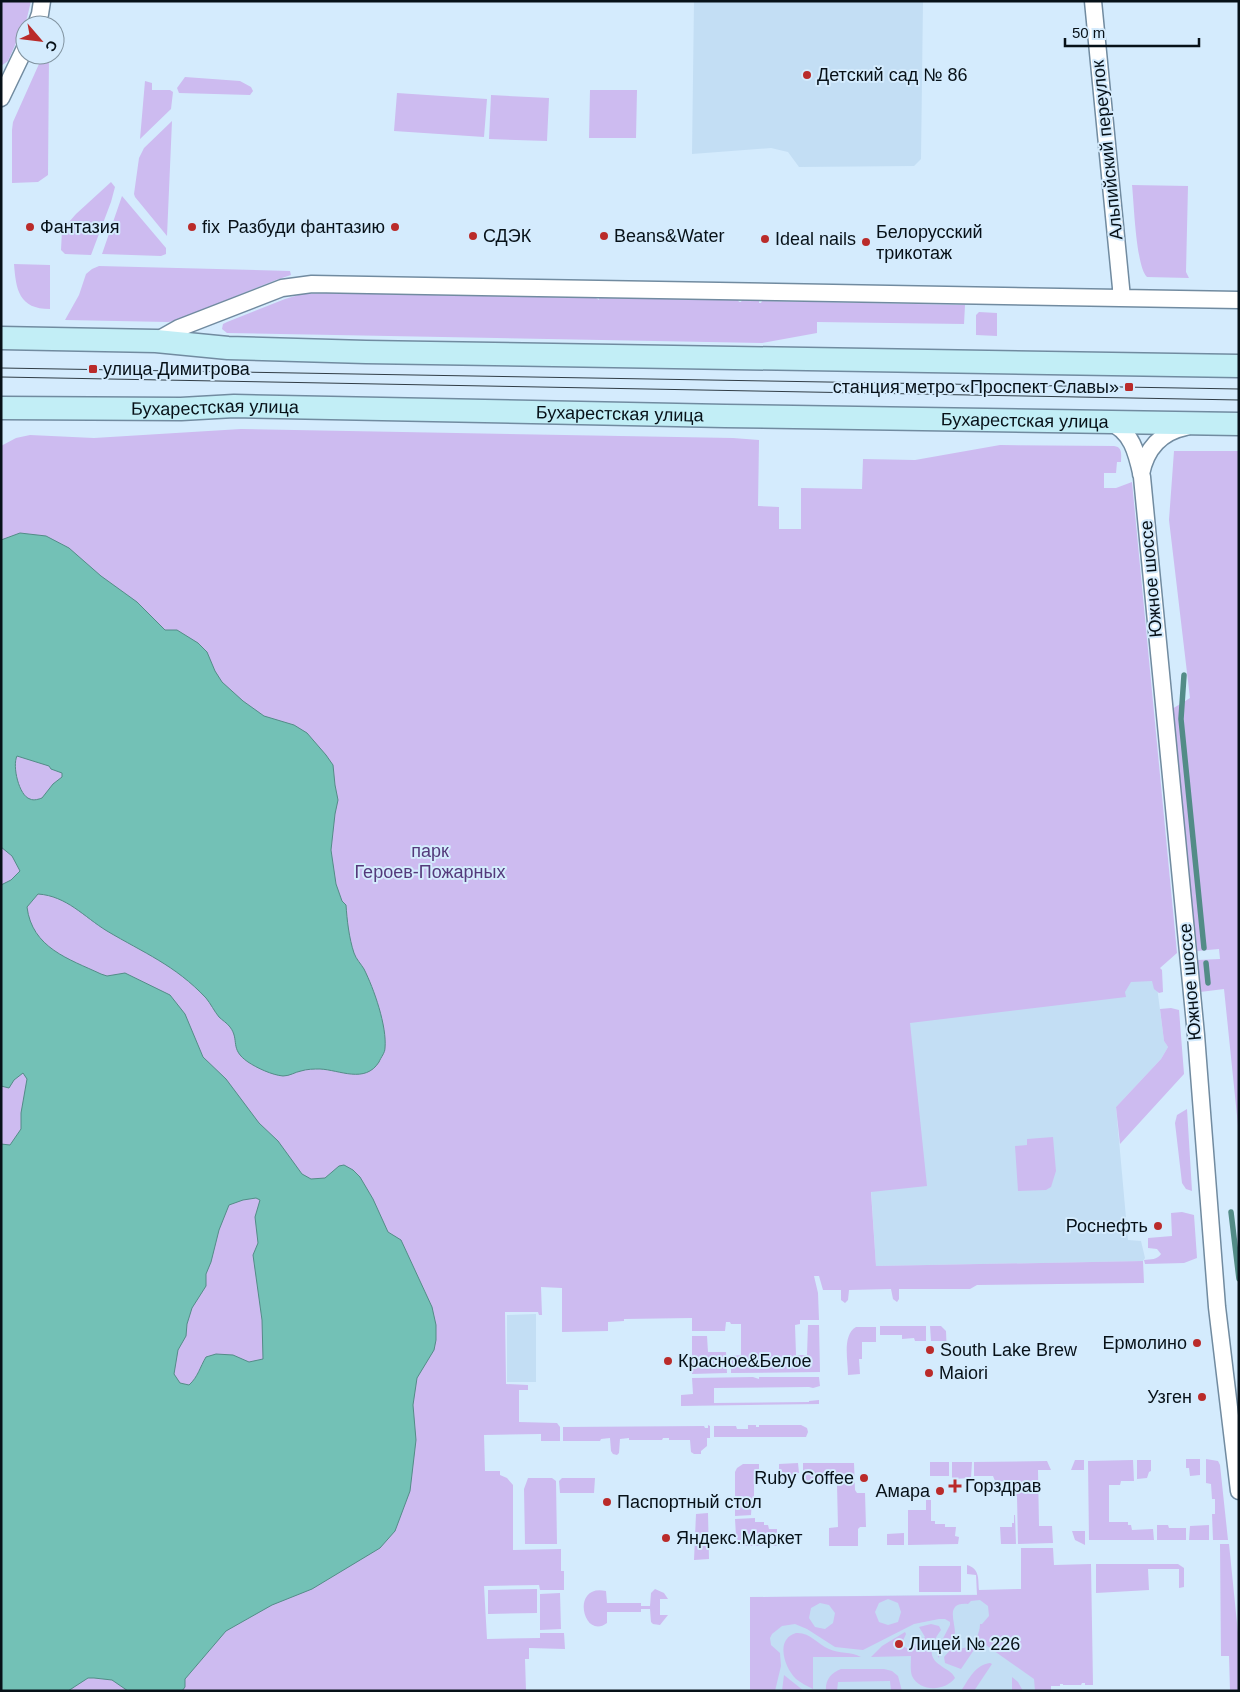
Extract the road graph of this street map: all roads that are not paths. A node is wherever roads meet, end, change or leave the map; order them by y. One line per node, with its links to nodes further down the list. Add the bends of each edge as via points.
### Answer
1 (42, 1): 3 (street)
2 (1093, 1): 6 (street, Альпийский переулок)
3 (40, 15)
4 (17, 65): 5 (street)
5 (1, 98)
6 (1122, 298): 7 (street); 9 (street, via 312,284 282,288 179,328)
7 (1239, 300)
8 (1, 338): 9 (main road)
9 (156, 341): 10 (main road, via 228,348 366,352)
10 (1239, 366)
11 (1, 408): 12 (main road, Бухарестская улица, via 182,409 234,406)
12 (1108, 422): 13 (main road, Бухарестская улица); 15 (street, Южное шоссе, via 1122,428 1130,438)
13 (1201, 424): 14 (main road, Бухарестская улица); 15 (street, Южное шоссе, via 1173,431 1157,441 1145,460)
14 (1239, 424)
15 (1141, 474): 16 (street, Южное шоссе, via 1196,1035 1217,1306)
16 (1239, 1491)

